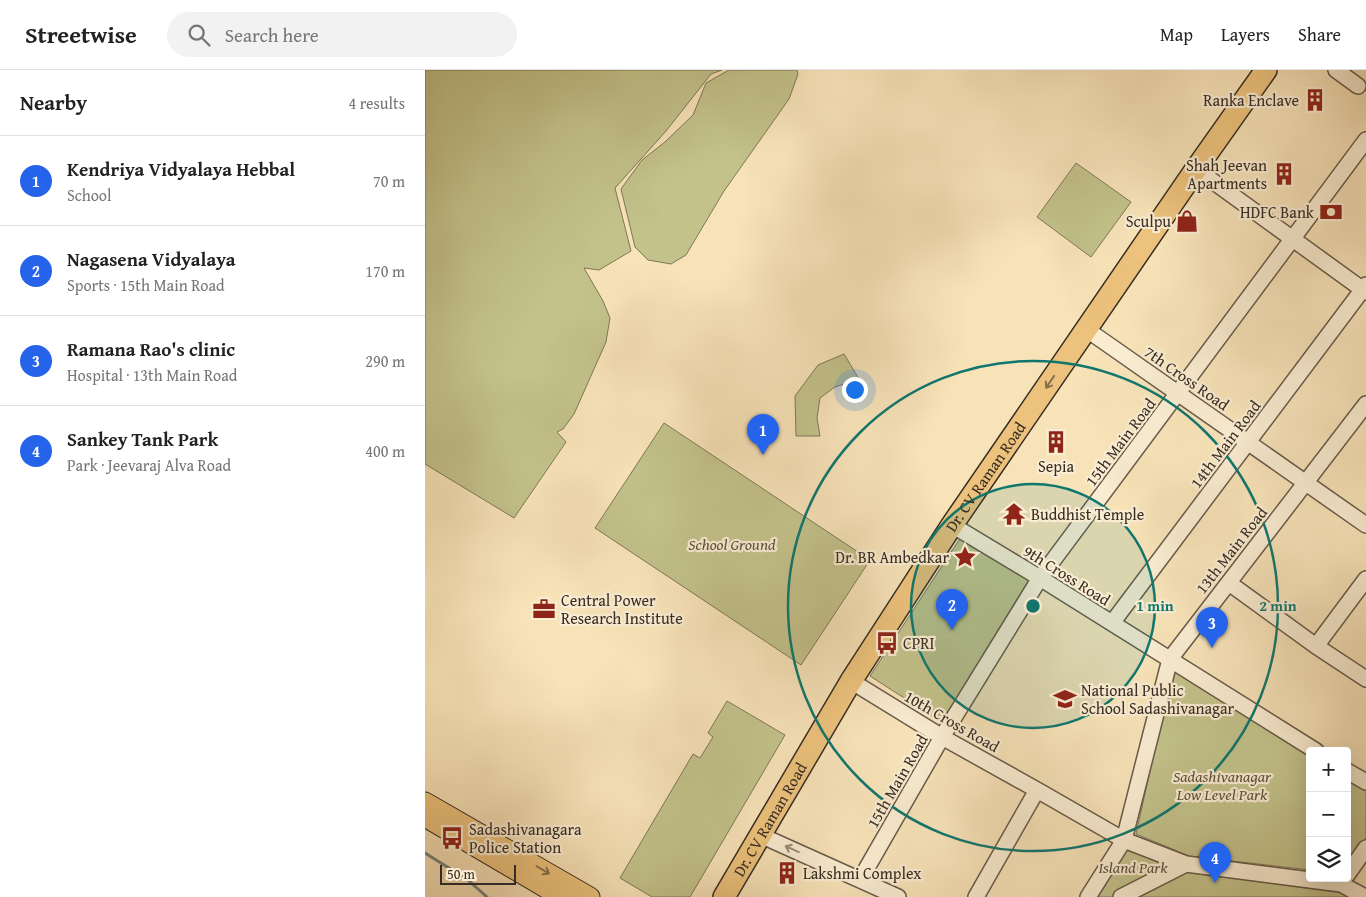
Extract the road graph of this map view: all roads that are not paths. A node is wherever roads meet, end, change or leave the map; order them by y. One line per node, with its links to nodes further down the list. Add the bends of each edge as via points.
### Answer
1 (1250, 70): 42 (highway, Dr. CV Raman Road, via 931,534)
2 (1266, 70): 6 (highway, Dr. CV Raman Road)
3 (1336, 70): 4 (street)
4 (1358, 86)
5 (1366, 140): 7 (street, 15th Main Road)
6 (1196, 168): 7 (street); 9 (highway, Dr. CV Raman Road)
7 (1293, 238): 8 (street); 10 (street, 15th Main Road)
8 (1365, 289): 12 (street, 14th Main Road)
9 (1086, 329): 10 (street, 7th Cross Road); 15 (highway, Dr. CV Raman Road, one-way to 15)
10 (1178, 393): 12 (street, 7th Cross Road); 16 (street, 15th Main Road)
11 (1366, 404): 13 (street, 13th Main Road)
12 (1248, 442): 13 (street, 7th Cross Road); 19 (street, 14th Main Road)
13 (1305, 483): 14 (street, 7th Cross Road); 18 (street, 13th Main Road)
14 (1366, 525)
15 (952, 526): 16 (street, 9th Cross Road); 23 (highway, Dr. CV Raman Road)
16 (1040, 578): 19 (street, 9th Cross Road); 24 (street, 15th Main Road)
17 (1366, 579): 20 (street)
18 (1229, 583): 20 (street); 21 (street, 13th Main Road)
19 (1112, 623): 21 (street, 9th Cross Road)
20 (1316, 646): 22 (street)
21 (1170, 659): 25 (street, 9th Cross Road); 32 (street, 13th Main Road)
22 (1366, 679)
23 (851, 681): 24 (street, 10th Cross Road); 31 (highway, Dr. CV Raman Road)
24 (942, 736): 28 (street, 10th Cross Road); 37 (street, 15th Main Road)
25 (1310, 747)
26 (1351, 773): 27 (street)
27 (1366, 782)
28 (1037, 790): 32 (street, 10th Cross Road); 44 (street)
29 (425, 802): 41 (main road, one-way to 41)
30 (425, 817): 40 (main road)
31 (766, 837): 37 (street, one-way to 31); 43 (highway, Dr. CV Raman Road)
32 (1125, 840): 34 (street, 10th Cross Road); 45 (street, 13th Main Road)
33 (1366, 848): 35 (street)
34 (1186, 864): 36 (street, 10th Cross Road); 46 (street)
35 (1351, 869)
36 (1306, 875)
37 (860, 880): 39 (street)
38 (1348, 882): 47 (street)
39 (887, 895)
40 (561, 897)
41 (590, 897)
42 (709, 897)
43 (724, 897)
44 (977, 897)
45 (1088, 897)
46 (1121, 897)
47 (1365, 897)

